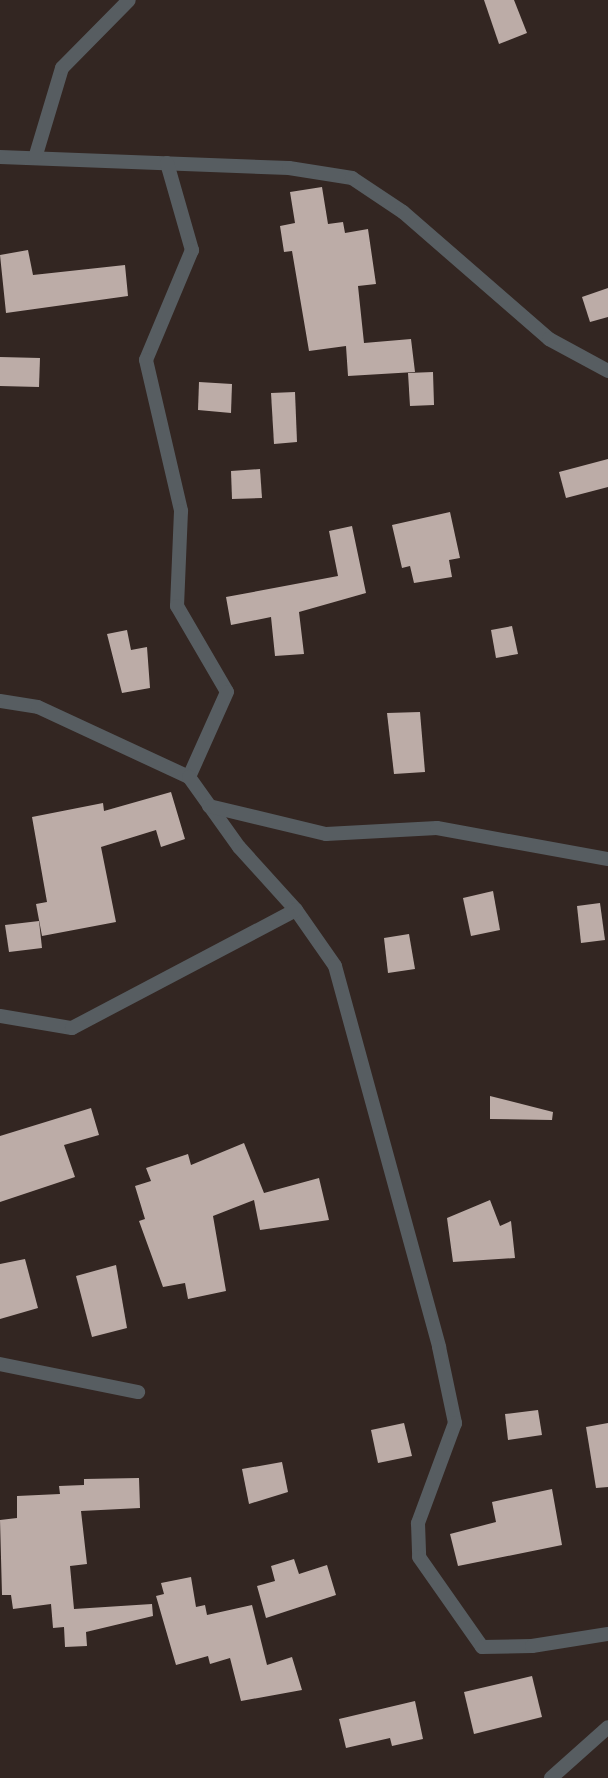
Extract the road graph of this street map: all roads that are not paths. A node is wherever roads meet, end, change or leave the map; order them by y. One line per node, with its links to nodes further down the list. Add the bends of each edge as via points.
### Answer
1 (129, 0): 3 (street, via 62,68)
2 (0, 157): 3 (street)
3 (35, 158): 4 (street)
4 (167, 163): 5 (street, via 289,168 352,178 403,212 549,339); 7 (street, via 192,250 146,360 181,511 178,606 227,692)
5 (608, 371)
6 (0, 701): 7 (street, via 38,707)
7 (189, 778): 8 (street)
8 (209, 806): 9 (street, via 326,834 437,828); 10 (street, via 239,848)
9 (608, 859)
10 (296, 910): 11 (street, via 72,1028); 14 (street, via 335,966 439,1347 455,1423 418,1523 419,1557 482,1647 532,1646)
11 (0, 1016)
12 (0, 1364): 13 (street)
13 (138, 1392)
14 (608, 1634)
15 (608, 1727): 16 (street)
16 (551, 1778)

